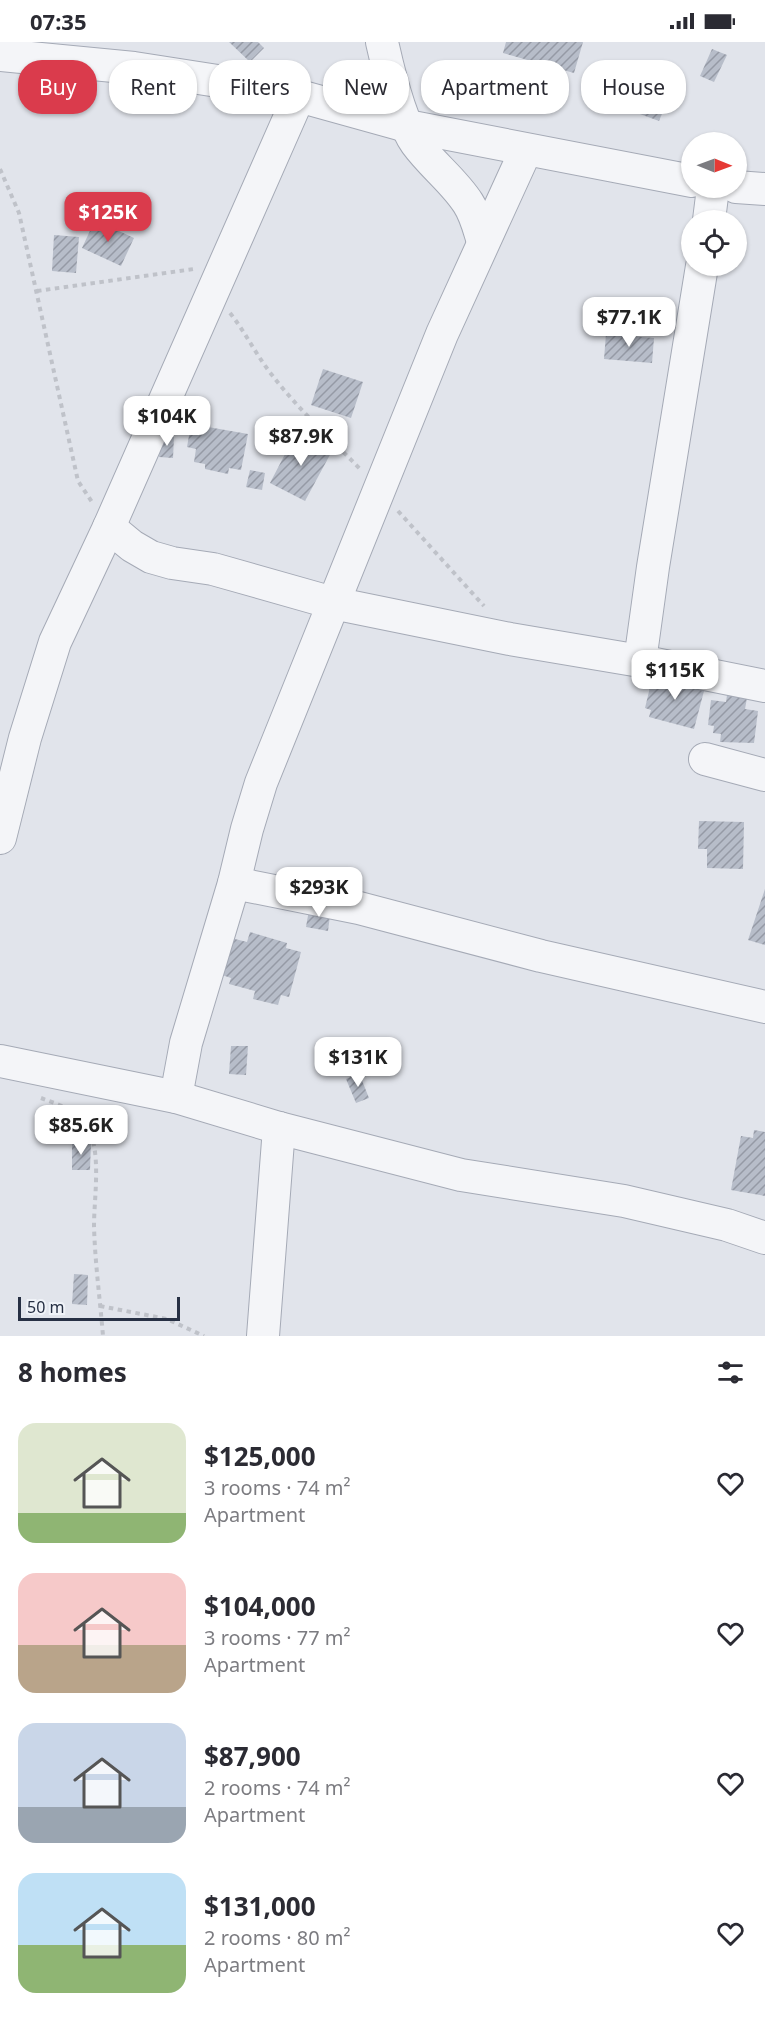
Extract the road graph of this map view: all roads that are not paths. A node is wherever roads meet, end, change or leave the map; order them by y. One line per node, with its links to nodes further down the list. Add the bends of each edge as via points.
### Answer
1 (382, 42): 6 (street)
2 (0, 55): 3 (street, via 134,68)
3 (209, 81)
4 (311, 100): 6 (street)
5 (290, 114): 13 (street)
6 (407, 126): 7 (street); 11 (street, via 415,142 469,204)
7 (526, 150): 8 (street); 11 (street)
8 (681, 179)
9 (747, 188): 10 (street)
10 (765, 189)
11 (483, 242): 14 (street)
12 (700, 276): 15 (street)
13 (109, 527): 14 (street, via 151,557 213,569); 19 (street, via 55,642)
14 (333, 603): 15 (street); 20 (street, via 261,783)
15 (640, 661): 16 (street)
16 (765, 686)
17 (705, 759): 18 (street)
18 (765, 775)
19 (0, 838)
20 (234, 884): 21 (street, via 359,908 541,956); 23 (street, via 186,1043)
21 (765, 1007)
22 (0, 1061): 23 (street)
23 (176, 1098): 24 (street)
24 (279, 1128): 25 (street, via 461,1175 624,1201); 26 (street)
25 (765, 1238)
26 (263, 1336)

